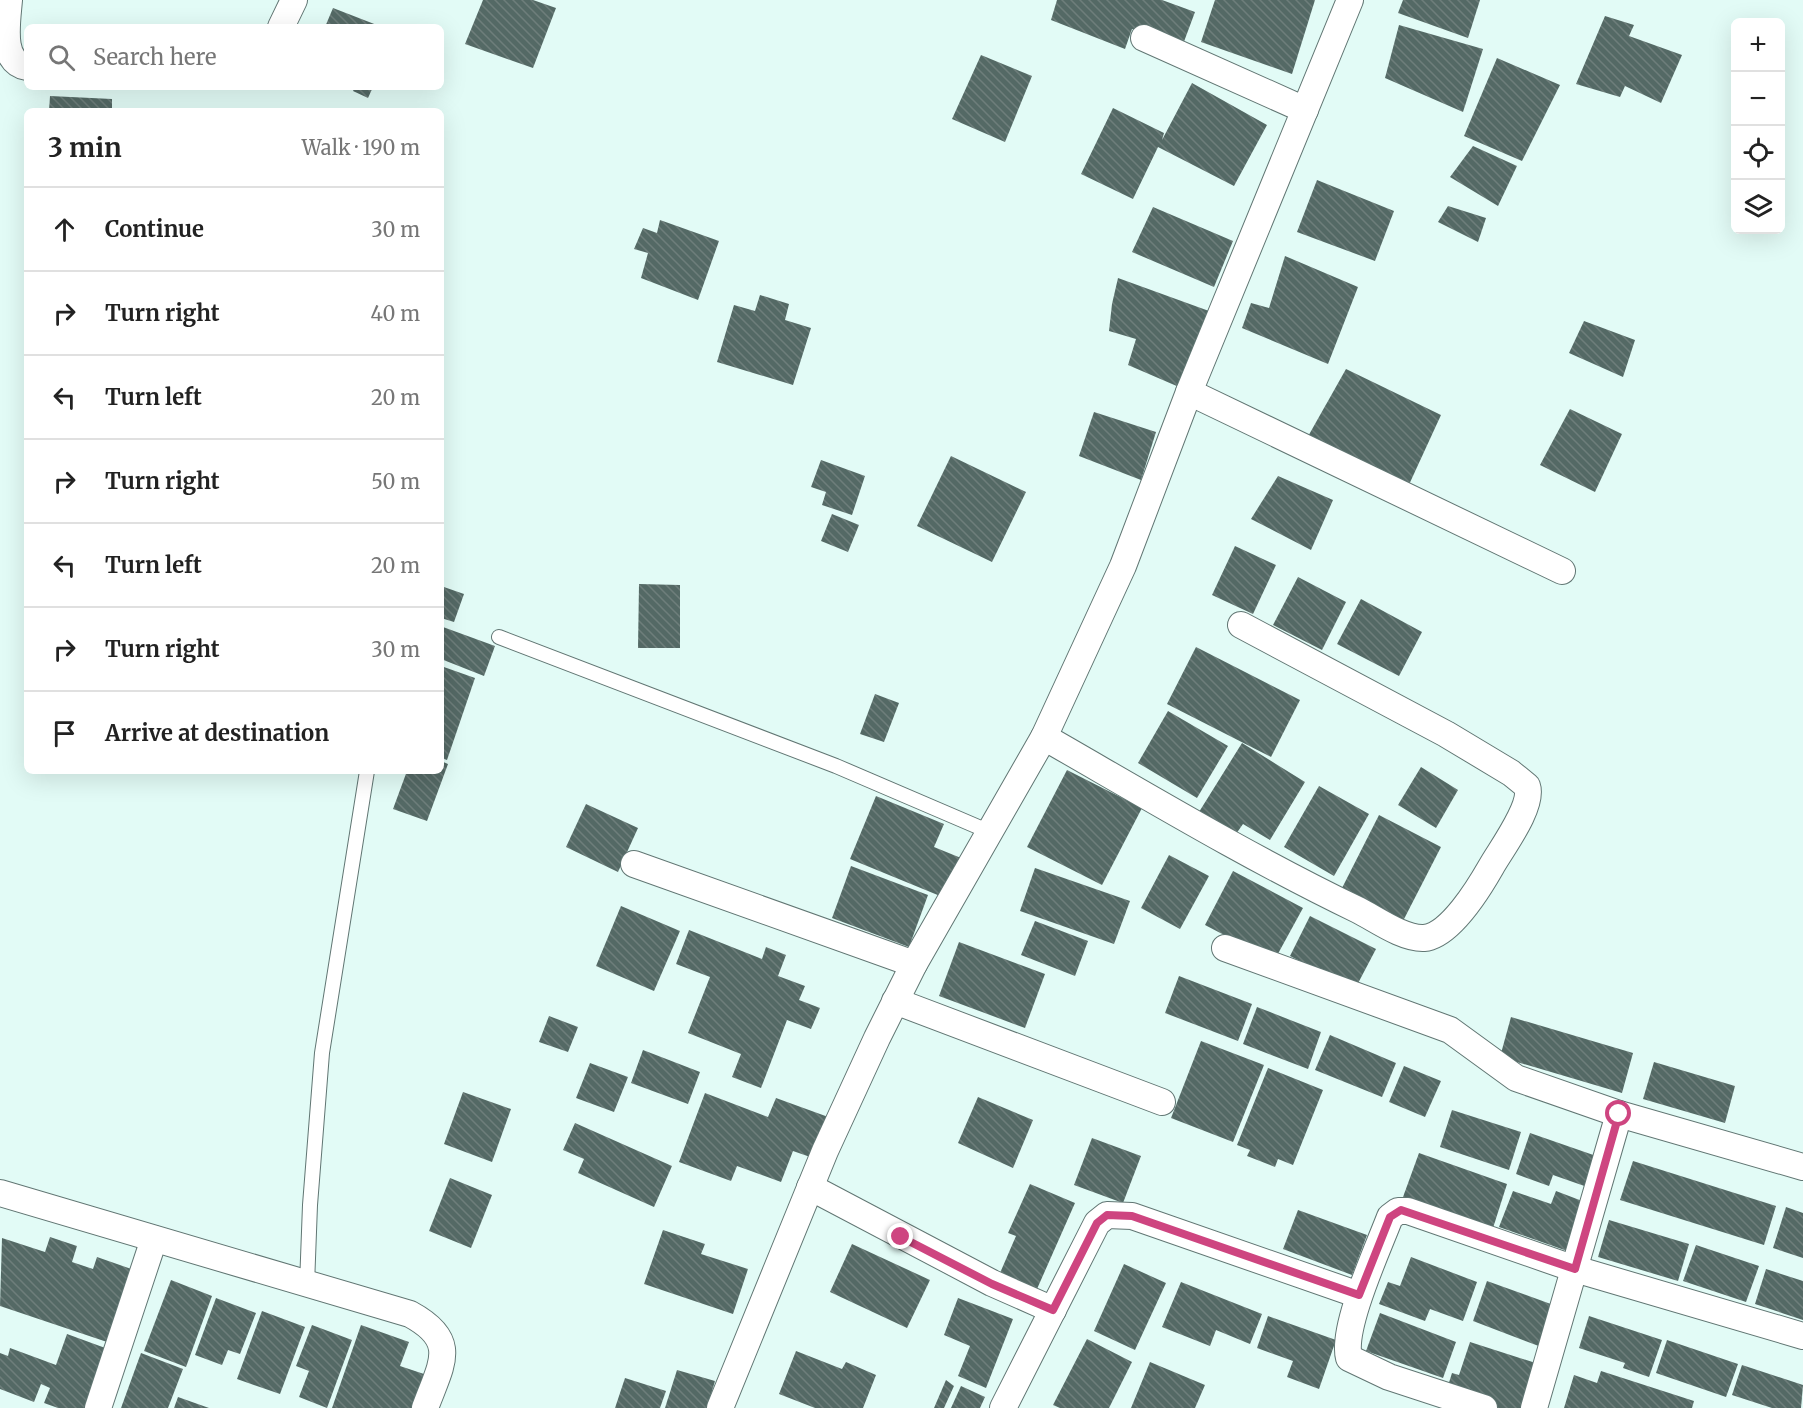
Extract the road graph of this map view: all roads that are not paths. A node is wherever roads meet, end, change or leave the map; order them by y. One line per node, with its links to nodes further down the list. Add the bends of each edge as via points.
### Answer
1 (9, 0): 6 (street, via 8,56 14,64)
2 (294, 0): 4 (street)
3 (1350, 0): 7 (street)
4 (282, 24)
5 (1144, 38): 7 (street)
6 (24, 66)
7 (1305, 110): 8 (street)
8 (1189, 392): 9 (street); 12 (street, via 1123,566)
9 (1562, 571)
10 (1241, 626): 12 (street, via 1446,734 1527,786 1528,798 1520,819 1488,872 1444,930 1426,938 1404,933 1315,889)
11 (499, 638): 14 (lane, via 825,762)
12 (1044, 737): 14 (street)
13 (367, 774): 26 (lane, via 322,1053)
14 (990, 832): 17 (street)
15 (634, 864): 17 (street)
16 (1225, 948): 20 (street, via 1450,1030 1516,1078)
17 (914, 964): 18 (street)
18 (895, 1001): 19 (street); 22 (street)
19 (1162, 1102)
20 (1619, 1114): 21 (street); 25 (street)
21 (1803, 1167)
22 (810, 1188): 28 (street, via 992,1284); 32 (street)
23 (0, 1193): 24 (street)
24 (154, 1239): 26 (street); 30 (street)
25 (1575, 1269): 27 (street, via 1401,1210 1390,1217); 29 (street); 35 (street)
26 (307, 1285): 31 (street, via 410,1314 430,1325 442,1346 442,1361)
27 (1359, 1295): 28 (street, via 1132,1216 1115,1214 1097,1223); 34 (street, via 1348,1346 1351,1361)
28 (1053, 1310): 33 (street)
29 (1803, 1336)
30 (98, 1408)
31 (424, 1408)
32 (720, 1408)
33 (1003, 1408)
34 (1484, 1408)
35 (1534, 1408)

